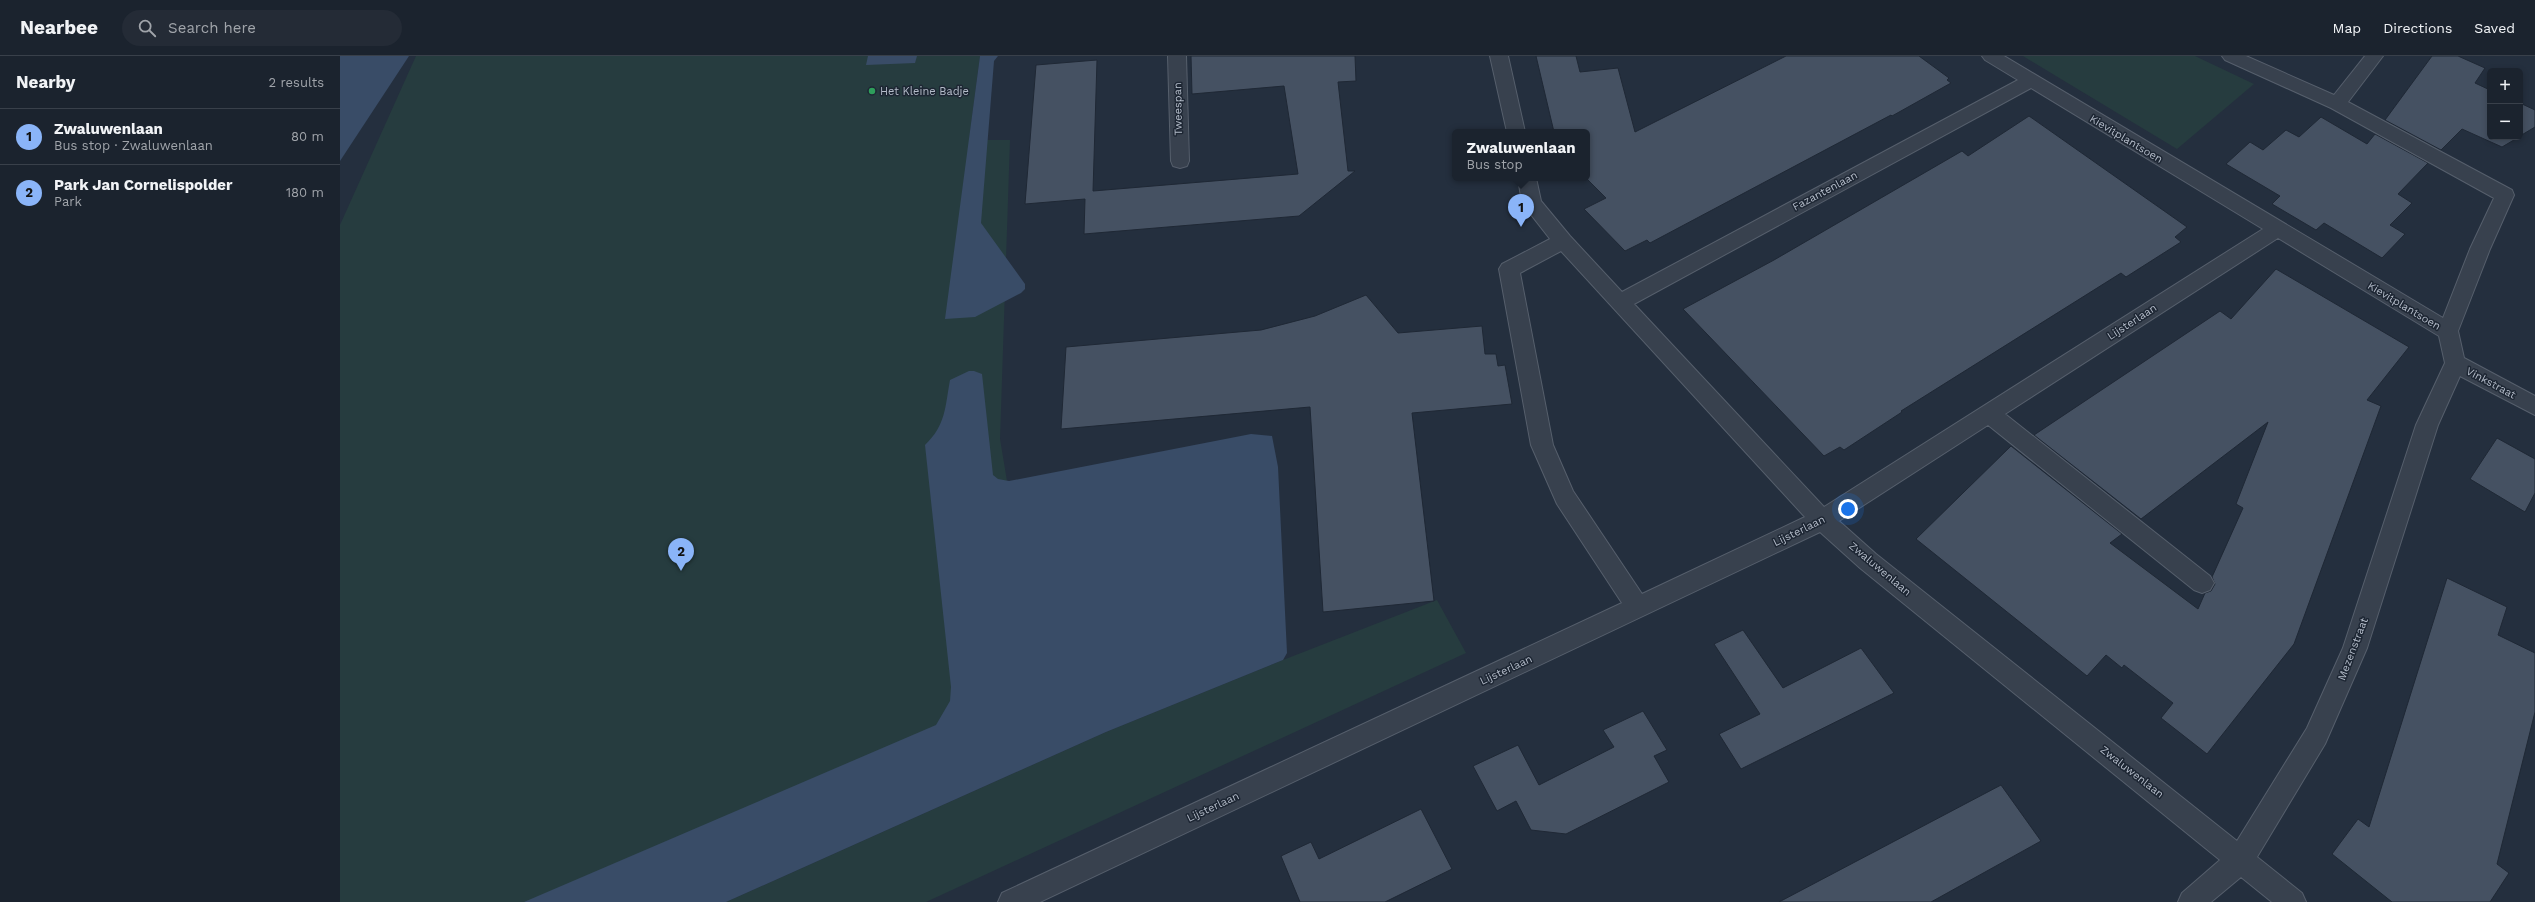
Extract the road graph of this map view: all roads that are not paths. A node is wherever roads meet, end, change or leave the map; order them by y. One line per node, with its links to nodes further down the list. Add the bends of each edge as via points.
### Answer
1 (1177, 56): 9 (street, Tweespan)
2 (1499, 56): 8 (street)
3 (1991, 56): 6 (street, Kievitplantsoen)
4 (2231, 56): 7 (street, Kievitplantsoen)
5 (2374, 56): 7 (street)
6 (2030, 81): 11 (street, Kievitplantsoen); 13 (street, Fazantenlaan)
7 (2337, 104): 14 (street, Kievitplantsoen, via 2505,195 2480,249)
8 (1515, 129)
9 (1180, 161)
10 (1528, 181): 12 (street, Zwaluwenlaan, via 1532,203)
11 (2276, 230): 14 (street, Kievitplantsoen); 17 (street, Lijsterlaan)
12 (1563, 241): 13 (street, Zwaluwenlaan); 20 (street, via 1509,269 1542,446 1565,497)
13 (1620, 302): 18 (street, Zwaluwenlaan)
14 (2448, 332): 15 (street, Vinkstraat)
15 (2455, 363): 16 (street, Vinkstraat); 21 (street, Mezenstraat, via 2427,425 2355,648 2316,736)
16 (2535, 406)
17 (1988, 414): 18 (street, Lijsterlaan); 19 (street)
18 (1822, 520): 20 (street, Lijsterlaan); 21 (street, Zwaluwenlaan, via 1887,576)
19 (2202, 583)
20 (1638, 608): 22 (street, Lijsterlaan)
21 (2241, 859): 23 (street, Mezenstraat); 24 (street, Zwaluwenlaan)
22 (1011, 902)
23 (2192, 902)
24 (2293, 902)

